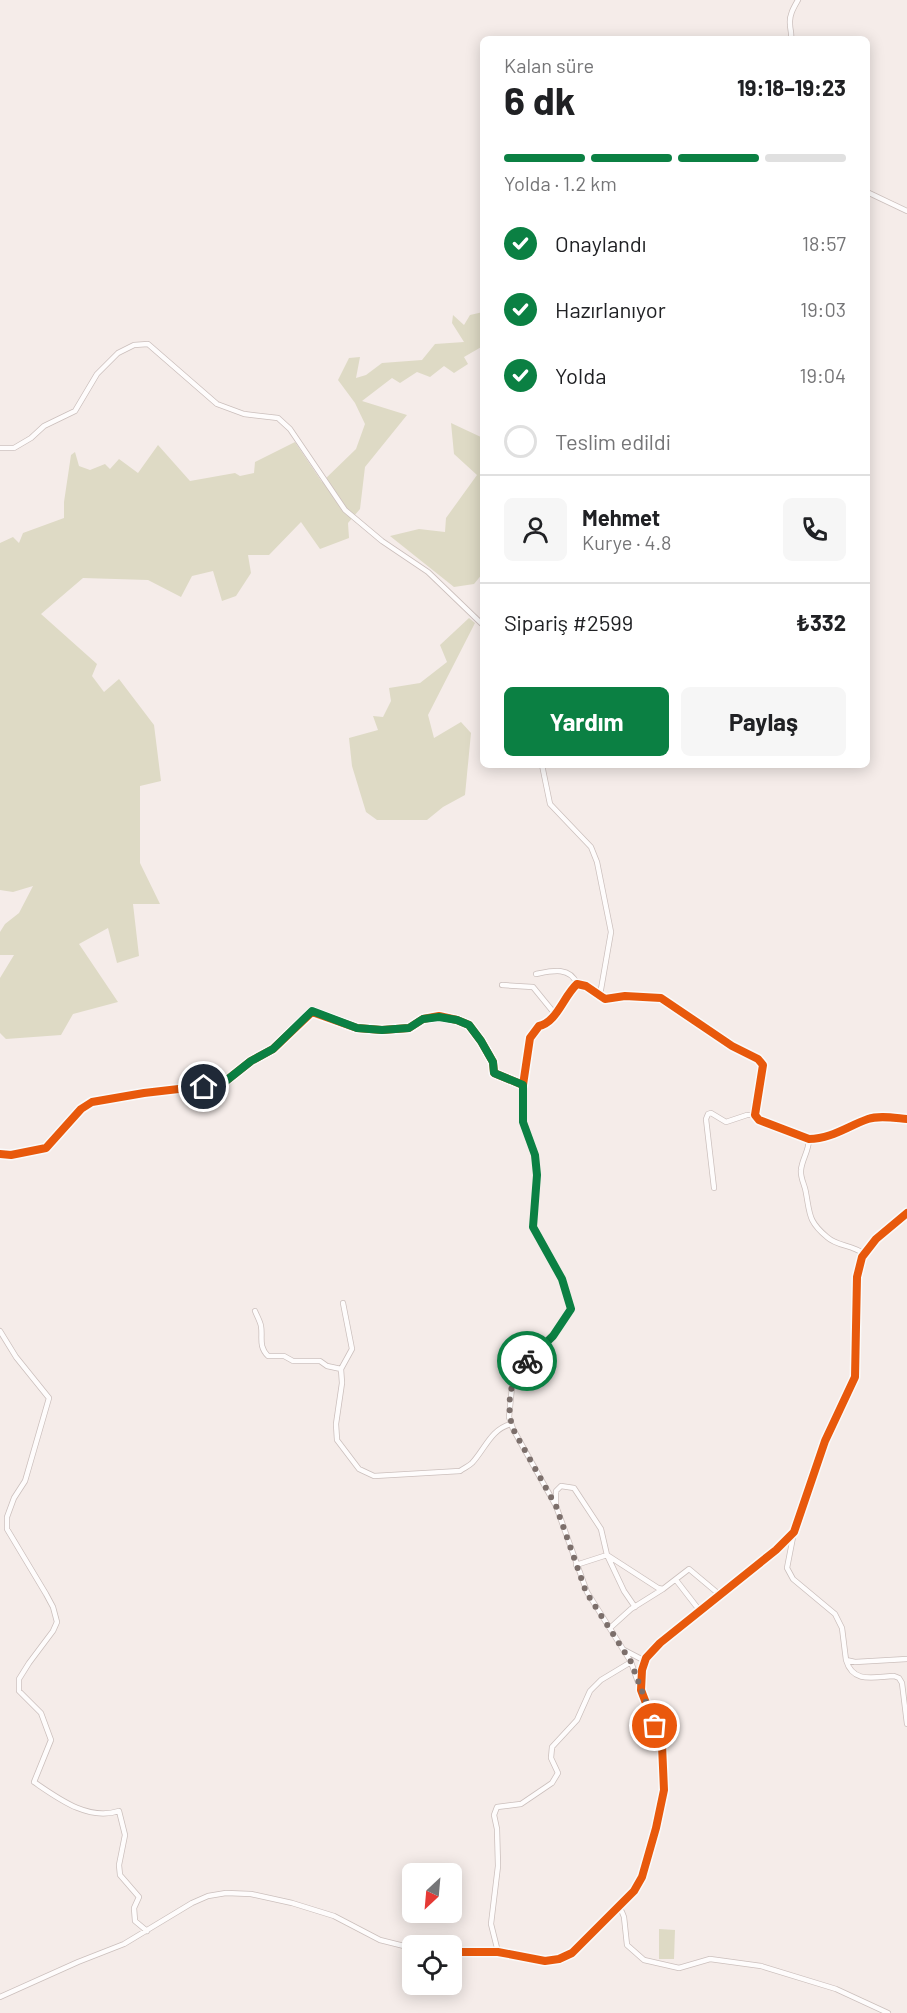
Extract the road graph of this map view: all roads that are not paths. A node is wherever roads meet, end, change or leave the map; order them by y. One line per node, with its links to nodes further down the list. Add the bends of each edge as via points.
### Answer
1 (798, 0): 2 (street, via 790,17)
2 (791, 36)
3 (870, 193): 4 (street)
4 (907, 211)
5 (0, 448): 6 (street, via 14,448 44,426 75,411 97,374 118,353 134,345 148,344 217,404 244,414 278,418 290,429 345,510 428,572)
6 (480, 622)
7 (543, 768): 11 (street, via 550,804 591,847 597,862 611,932)
8 (536, 974): 9 (street, via 557,970 569,973)
9 (577, 984): 11 (street); 12 (street)
10 (502, 986): 12 (street, via 533,987)
11 (600, 995): 14 (street, via 605,999 661,998 732,1046 759,1059 763,1065)
12 (556, 1014): 13 (street, via 530,1038)
13 (523, 1085): 17 (street, via 494,1073 493,1062 481,1041 469,1025 457,1020 423,1019 409,1028 382,1030 357,1028 312,1011 273,1049 222,1084 92,1102 46,1148); 25 (street, via 523,1122 535,1155 537,1175 533,1227 562,1279 571,1309 553,1336 518,1369 512,1387)
14 (755, 1115): 16 (street); 18 (street, via 726,1122 708,1114)
15 (907, 1119): 16 (street, via 870,1118 835,1134)
16 (809, 1139): 20 (street, via 801,1174 811,1219 826,1237)
17 (0, 1154)
18 (714, 1188)
19 (907, 1213): 20 (street)
20 (864, 1254): 27 (street, via 857,1277 855,1377 825,1441)
21 (343, 1302): 24 (street, via 352,1349)
22 (255, 1311): 24 (street, via 268,1356 320,1361)
23 (0, 1331): 44 (street, via 49,1398 24,1481 7,1517 7,1529 49,1600 57,1622 20,1678 19,1691 41,1713 51,1740 34,1782 70,1806 104,1815 119,1811 125,1835 120,1875 139,1897 134,1908 135,1921)
24 (340, 1369): 25 (street, via 337,1440 359,1469 374,1476 460,1471 472,1464 494,1434)
25 (511, 1424): 26 (street)
26 (556, 1506): 28 (street, via 556,1491 561,1486 579,1492 601,1529); 29 (street)
27 (794, 1532): 32 (street); 38 (street, via 787,1568 793,1579 835,1614 842,1628)
28 (607, 1555): 29 (street); 31 (street); 33 (street)
29 (576, 1565): 35 (street, via 586,1592)
30 (676, 1580): 31 (street); 32 (street, via 689,1569); 34 (street)
31 (663, 1589): 33 (street)
32 (720, 1595): 34 (street)
33 (635, 1607): 35 (street)
34 (700, 1611): 39 (street, via 660,1642)
35 (610, 1628): 36 (street)
36 (624, 1650): 39 (street); 40 (street)
37 (907, 1659): 38 (street)
38 (846, 1660): 42 (street, via 850,1671 859,1677 899,1678)
39 (645, 1661): 41 (street)
40 (631, 1662): 41 (street); 47 (street, via 590,1691 577,1720 552,1747 551,1758 558,1773 552,1783 521,1804 497,1807 494,1815 498,1866 491,1924)
41 (641, 1690): 43 (street, via 662,1745 664,1790 642,1877)
42 (907, 1724)
43 (617, 1909): 47 (street, via 572,1953 559,1959 545,1961); 49 (street, via 624,1917 627,1946 644,1960 679,1968 710,1959 761,1965 836,1989)
44 (147, 1931): 45 (street, via 208,1896 251,1894 334,1916 380,1940); 48 (street)
45 (402, 1946)
46 (462, 1952): 47 (street)
47 (498, 1952)
48 (0, 1997)
49 (888, 2013)

